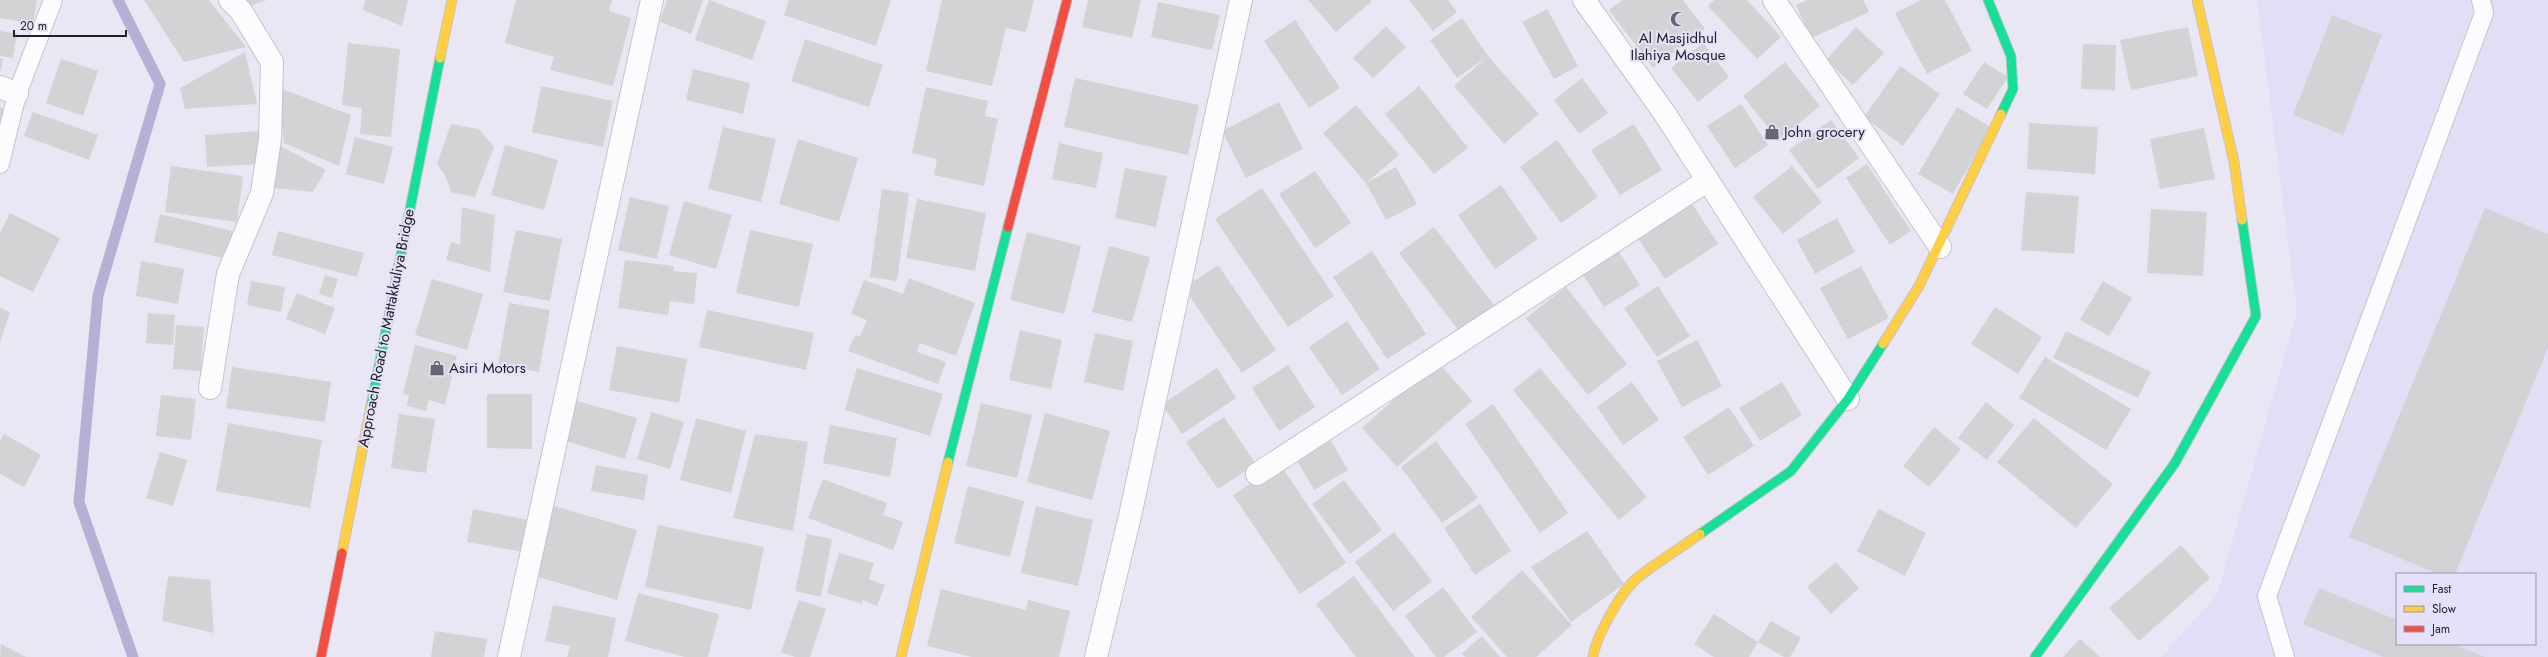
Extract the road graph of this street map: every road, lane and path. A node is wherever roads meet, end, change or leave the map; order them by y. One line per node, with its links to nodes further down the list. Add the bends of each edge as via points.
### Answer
1 (53, 0): 12 (lane)
2 (230, 0): 16 (street, via 241,11 272,62 270,140 262,193 228,274)
3 (452, 0): 19 (street, Approach Road to Mattakkuliya Bridge)
4 (652, 0): 20 (street)
5 (1067, 0): 21 (street, via 943,480)
6 (1241, 0): 22 (street, via 1130,516)
7 (1584, 0): 14 (street, via 1665,114)
8 (1774, 0): 15 (street)
9 (1988, 0): 15 (street, via 2011,56 2013,90)
10 (2197, 0): 24 (street, via 2234,162 2256,316 2175,463)
11 (2481, 0): 25 (lane, via 2484,12 2267,596)
12 (9, 91): 13 (lane)
13 (0, 164)
14 (1708, 180): 17 (street); 18 (street)
15 (1940, 247): 17 (street, via 1919,286)
16 (210, 388)
17 (1848, 398): 23 (street, via 1791,471 1636,579 1608,617)
18 (1257, 474)
19 (320, 657)
20 (510, 657)
21 (901, 657)
22 (1096, 657)
23 (1593, 657)
24 (2035, 657)
25 (2284, 657)

